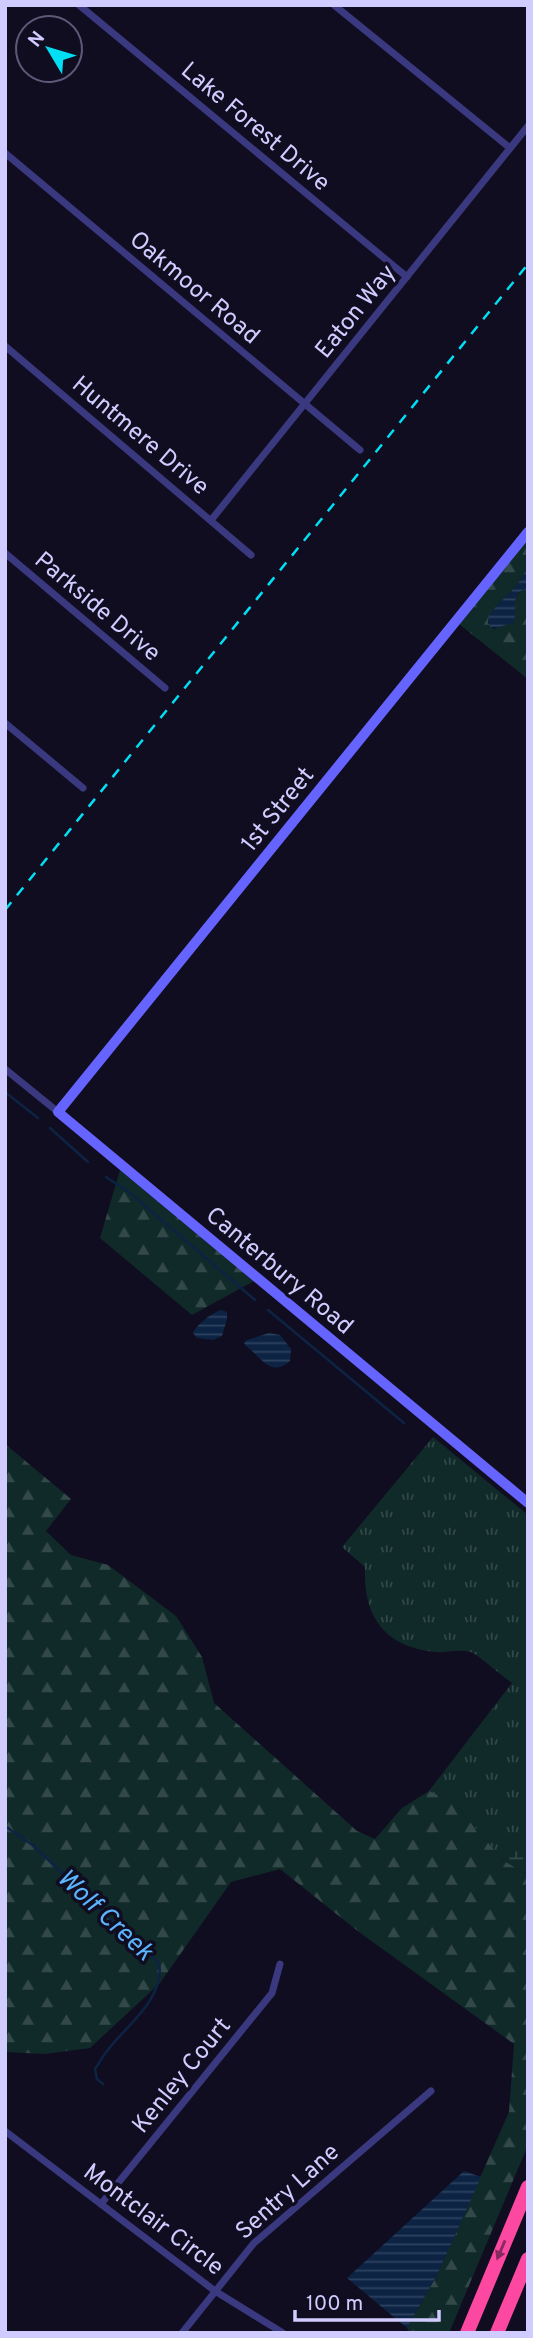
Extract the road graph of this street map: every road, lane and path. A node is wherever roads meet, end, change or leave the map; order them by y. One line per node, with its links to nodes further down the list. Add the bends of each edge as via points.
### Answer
1 (79, 5): 6 (street, Lake Forest Drive)
2 (334, 5): 4 (street)
3 (528, 126): 4 (street, Eaton Way)
4 (509, 148): 6 (street, Eaton Way)
5 (5, 153): 8 (street, Oakmoor Road)
6 (407, 277): 8 (street, Eaton Way)
7 (5, 346): 10 (street, Huntmere Drive)
8 (304, 404): 9 (street, Oakmoor Road); 10 (street, Eaton Way)
9 (360, 450)
10 (212, 519): 13 (street, Huntmere Drive)
11 (528, 531): 18 (street, 1st Street)
12 (5, 553): 14 (street, Parkside Drive)
13 (251, 555)
14 (165, 688)
15 (5, 723): 16 (street)
16 (83, 788)
17 (5, 1069): 18 (street, Canterbury Road)
18 (58, 1112): 19 (street, Canterbury Road)
19 (528, 1503)
20 (280, 1964): 24 (street, Kenley Court, via 272,1993)
21 (430, 2091): 26 (street, Sentry Lane, via 254,2243)
22 (5, 2131): 24 (street, Montclair Circle)
23 (528, 2187): 29 (highway, one-way to 29)
24 (101, 2204): 26 (street, Montclair Circle)
25 (528, 2259): 30 (highway)
26 (215, 2291): 27 (street, Sentry Lane); 28 (street, Montclair Circle)
27 (182, 2333)
28 (283, 2333)
29 (467, 2333)
30 (497, 2333)

